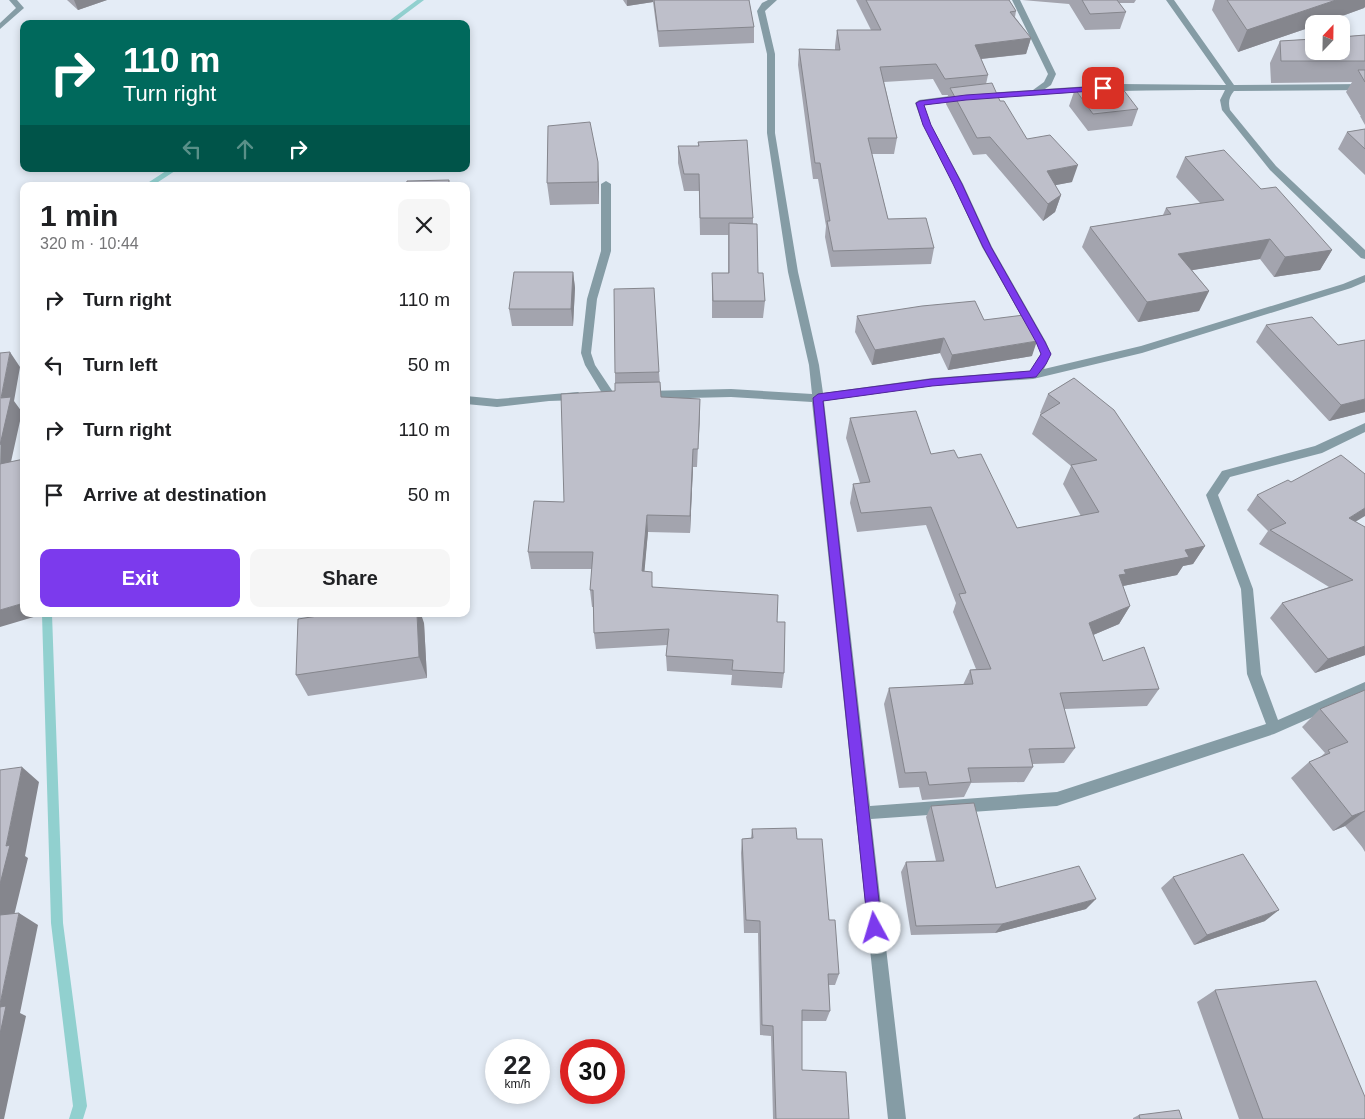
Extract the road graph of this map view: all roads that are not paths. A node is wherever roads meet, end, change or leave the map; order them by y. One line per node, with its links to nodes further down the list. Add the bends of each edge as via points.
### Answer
1 (13, 0): 5 (street, via 20,8)
2 (773, 0): 14 (street, via 761,11 771,54 771,133 793,272)
3 (1016, 0): 8 (street, via 1052,74 1048,83)
4 (1170, 0): 7 (street)
5 (0, 26)
6 (1365, 87): 7 (street)
7 (1232, 88): 8 (street, via 1120,87); 10 (street, via 1225,96 1223,104 1226,110 1273,168)
8 (1036, 93): 12 (street, via 920,103 927,125 987,247 1046,354)
9 (606, 184): 15 (street, via 606,251 592,299 586,353 604,396 549,397 497,403)
10 (1365, 256)
11 (1365, 278): 12 (street, via 1142,349)
12 (1033, 375): 14 (street, via 932,382)
13 (637, 395): 14 (street, via 731,393)
14 (818, 398): 19 (street)
15 (470, 400)
16 (1365, 427): 18 (street, via 1318,450 1226,474 1212,495 1247,589 1254,674)
17 (1365, 688): 18 (street)
18 (1274, 728): 19 (street, via 1057,799)
19 (862, 813): 20 (street)
20 (896, 1119)

